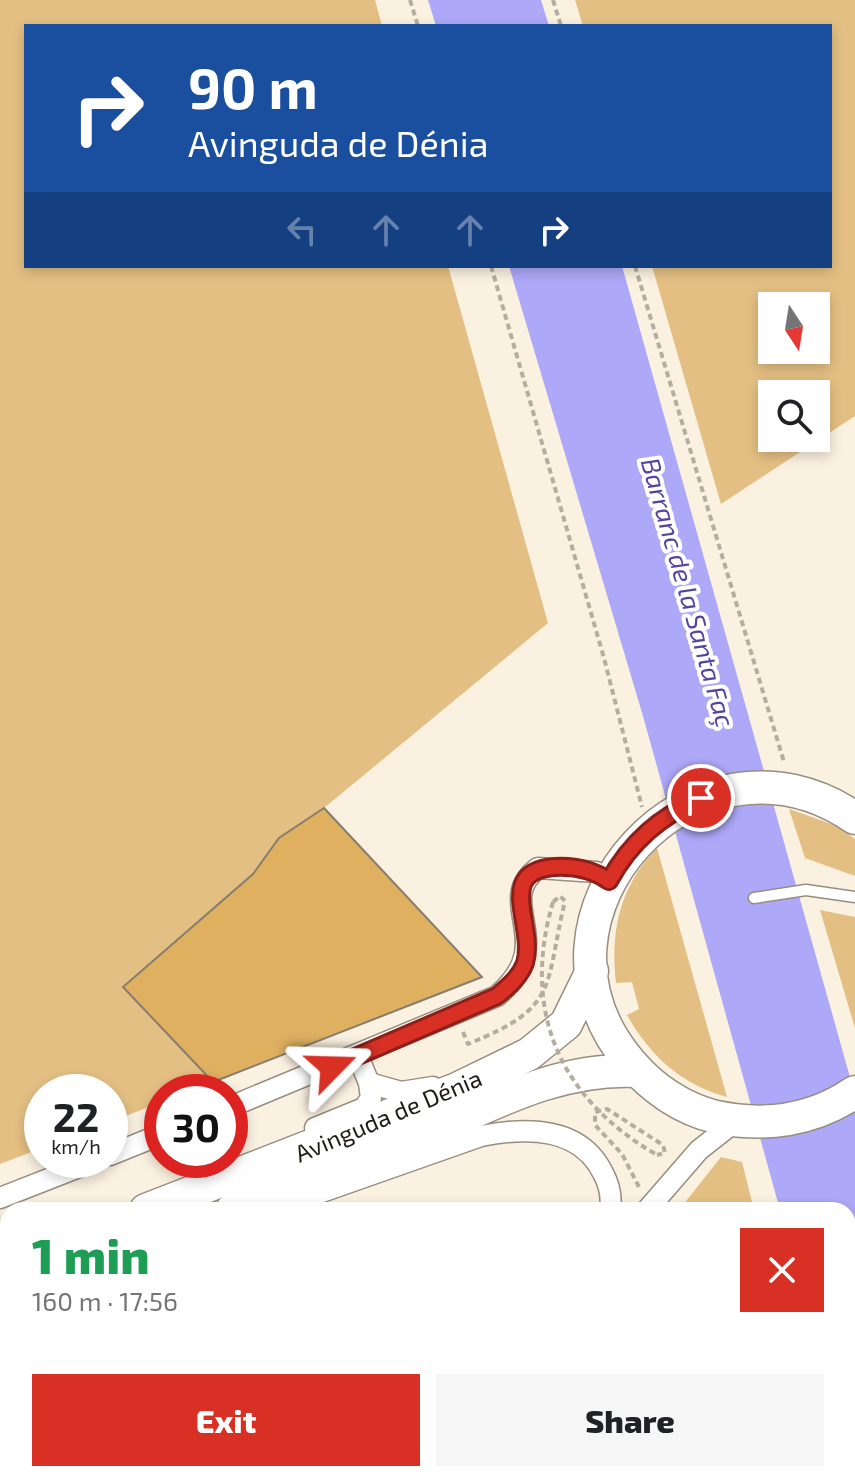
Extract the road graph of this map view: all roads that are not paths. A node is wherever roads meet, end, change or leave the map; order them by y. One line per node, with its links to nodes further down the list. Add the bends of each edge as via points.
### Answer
1 (855, 818): 2 (main road, via 785,776 714,794 675,810 644,812)
2 (609, 881): 5 (main road, via 594,925); 6 (street, via 596,872 538,868 524,879 519,898 528,940 514,982 497,996)
3 (855, 897): 4 (lane, via 806,890)
4 (754, 898)
5 (592, 971): 7 (main road, via 611,1035); 9 (main road, Avinguda de Dénia, via 566,1024 548,1041)
6 (358, 1056): 8 (street); 11 (street)
7 (638, 1071): 12 (main road, via 682,1104); 17 (main road, Avinguda de Dénia, via 579,1073 534,1085)
8 (369, 1083): 9 (street, via 401,1092); 13 (street, via 371,1098 364,1108 301,1133)
9 (457, 1089): 13 (main road, Avinguda de Dénia)
10 (855, 1092): 12 (main road, via 796,1119)
11 (248, 1100)
12 (740, 1122): 20 (street, via 699,1150)
13 (267, 1165): 16 (main road, Avinguda de Dénia)
14 (51, 1178): 15 (street)
15 (0, 1198)
16 (168, 1202)
17 (254, 1202)
18 (303, 1202): 19 (street, via 481,1136 508,1131 562,1135 583,1145 608,1183)
19 (609, 1202)
20 (654, 1202)

